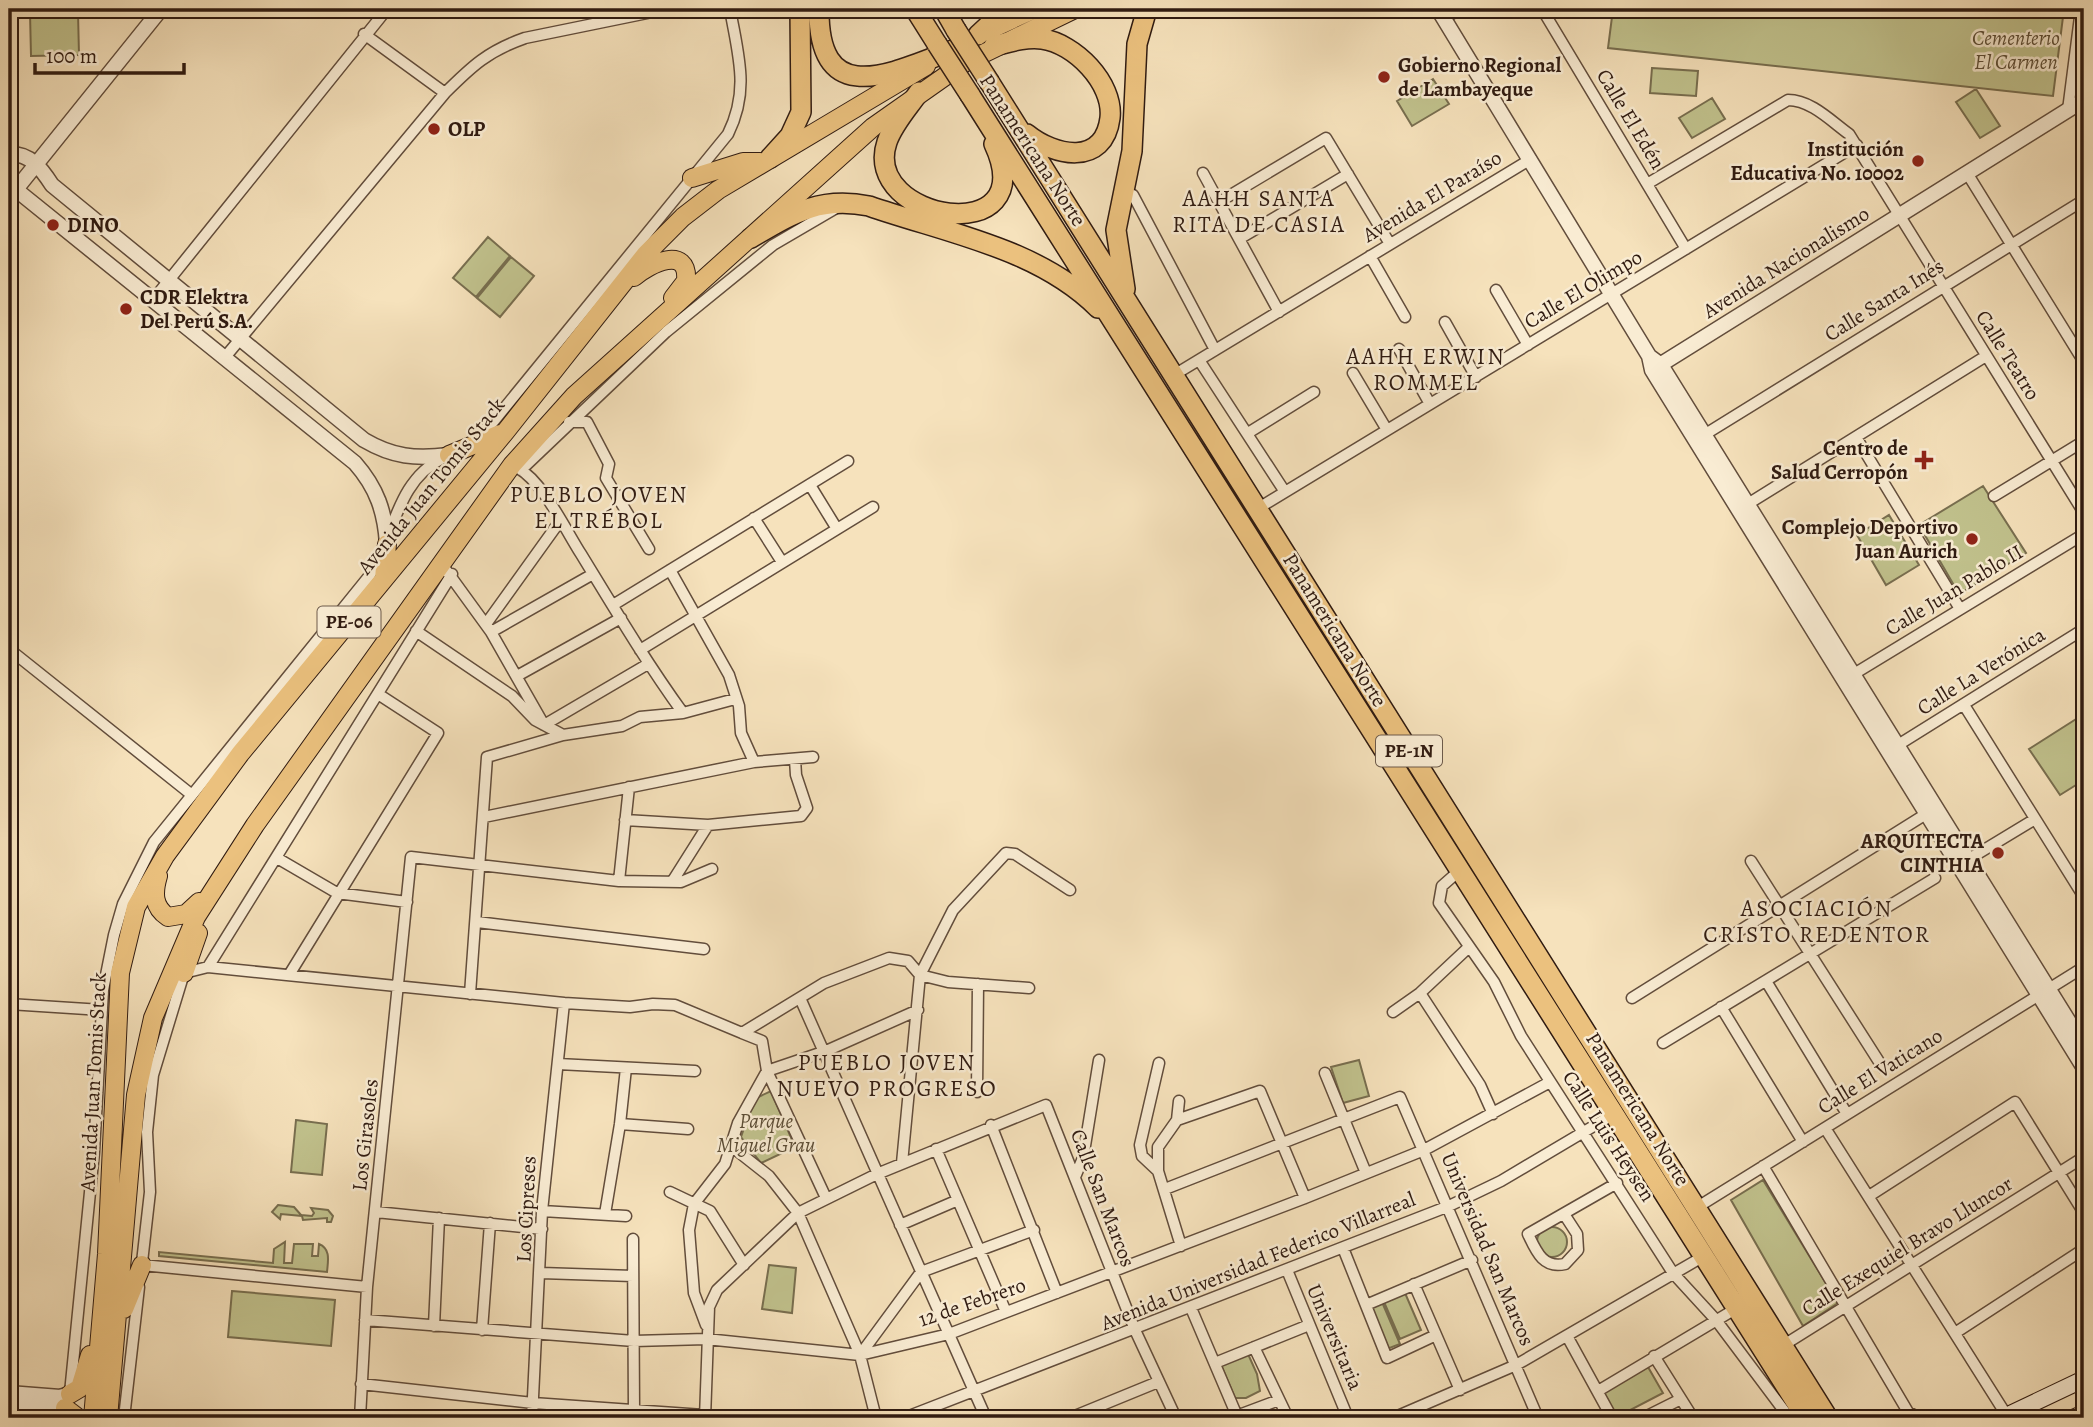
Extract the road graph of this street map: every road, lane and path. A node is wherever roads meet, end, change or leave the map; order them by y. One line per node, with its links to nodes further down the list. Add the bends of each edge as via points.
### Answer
1 (161, 9): 30 (street)
2 (387, 9): 17 (street)
3 (667, 9): 21 (street, via 502,46 474,63)
4 (730, 9): 34 (street, Avenida Juan Tomis Stack, via 740,61 741,101 728,134)
5 (800, 9): 29 (highway, via 801,112 790,136)
6 (819, 9): 19 (highway, via 825,50 849,76 890,75)
7 (915, 9): 19 (highway, Panamericana Norte / PE-1N)
8 (943, 9): 25 (highway, Panamericana Norte / PE-1N, bridge)
9 (1006, 9): 18 (highway)
10 (1034, 9): 18 (main road, Avenida Juan Tomis Stack)
11 (1075, 9): 18 (main road, Avenida Juan Tomis Stack)
12 (1147, 9): 58 (highway, via 1138,44 1132,151 1116,230)
13 (1460, 9): 16 (street)
14 (1542, 9): 35 (street, Calle El Edén)
15 (2081, 9): 23 (street)
16 (1441, 14): 28 (street)
17 (364, 34): 21 (street); 51 (street)
18 (986, 40): 19 (main road, Avenida Juan Tomis Stack / PE-06); 20 (main road, Avenida Juan Tomis Stack / PE-06); 25 (highway, via 1061,44 1086,64 1108,102 1107,130 1088,150 1073,154 1056,151)
19 (945, 47): 24 (highway, Panamericana Norte / PE-1N, bridge); 29 (main road, Avenida Juan Tomis Stack / PE-06)
20 (919, 92): 24 (highway, via 886,143 886,168 902,194 937,211 974,213 996,200 1002,167); 45 (main road, Avenida Juan Tomis Stack / PE-06, via 848,148)
21 (445, 93): 65 (street)
22 (2084, 100): 23 (street, Avenida Nacionalismo)
23 (2068, 110): 32 (street, Avenida Nacionalismo)
24 (985, 117): 64 (highway, Panamericana Norte / PE-1N)
25 (1020, 129): 58 (highway, Panamericana Norte / PE-1N)
26 (1857, 145): 35 (street, Calle Teatro, via 1809,106 1788,100); 41 (street, Calle Teatro); 48 (street, Calle El Olimpo)
27 (9, 154): 30 (street)
28 (1531, 159): 46 (street, Avenida El Paraíso); 56 (street)
29 (767, 160): 34 (main road, via 743,162); 59 (main road, Avenida Juan Tomis Stack / PE-06, via 683,217)
30 (35, 162): 36 (street); 40 (street, via 52,185)
31 (1203, 173): 39 (street)
32 (1967, 173): 41 (street, Avenida Nacionalismo); 47 (street)
33 (1348, 174): 39 (street, via 1326,138); 44 (street); 46 (street)
34 (692, 178): 87 (street, Avenida Juan Tomis Stack, via 493,422 479,437)
35 (1647, 184): 48 (street, Calle El Edén)
36 (11, 190): 43 (street)
37 (1132, 195): 68 (street)
38 (2084, 200): 47 (street, Calle Santa Inés)
39 (1219, 202): 44 (street)
40 (89, 215): 43 (street); 51 (street)
41 (1900, 215): 54 (street, Calle Teatro); 73 (street, Avenida Nacionalismo)
42 (790, 225): 45 (highway); 50 (street, Avenida Juan Tomis Stack); 64 (highway, via 814,205 846,202 869,206 1032,262 1072,285)
43 (74, 234): 57 (street)
44 (1239, 239): 60 (street)
45 (747, 242): 50 (street); 52 (main road, Avenida Juan Tomis Stack / PE-06)
46 (1390, 244): 49 (street, Avenida El Paraíso)
47 (2011, 244): 54 (street, Calle Santa Inés); 72 (street)
48 (1686, 249): 56 (street, Calle El Olimpo)
49 (1370, 256): 60 (street, Avenida El Paraíso); 61 (street)
50 (755, 259): 53 (street, Avenida Juan Tomis Stack)
51 (169, 280): 57 (street); 65 (street)
52 (703, 280): 53 (street); 63 (main road, Avenida Juan Tomis Stack / PE-06)
53 (724, 285): 80 (street, Avenida Juan Tomis Stack, via 666,332)
54 (1943, 287): 70 (street, Calle Teatro); 84 (street, Calle Santa Inés)
55 (1496, 290): 66 (street)
56 (1612, 294): 66 (street, Calle El Olimpo); 73 (street)
57 (153, 300): 69 (street)
58 (1127, 300): 75 (highway, Panamericana Norte / PE-1N)
59 (604, 304): 63 (main road, via 654,263 679,261 685,267 686,281); 82 (main road, Avenida Juan Tomis Stack / PE-06)
60 (1279, 312): 68 (street, Avenida El Paraíso)
61 (1405, 317)
62 (1445, 322): 76 (street)
63 (650, 325): 79 (main road, Avenida Juan Tomis Stack / PE-06)
64 (1120, 330): 145 (highway, Panamericana Norte / PE-1N)
65 (242, 340): 69 (street); 87 (street, via 379,448 408,458)
66 (1528, 345): 76 (street, Calle El Olimpo)
67 (1399, 349): 78 (street)
68 (1215, 350): 71 (street, Avenida El Paraíso)
69 (226, 356): 102 (street, via 366,475 382,506)
70 (1986, 356): 85 (street); 89 (street, Calle Teatro)
71 (1199, 360): 75 (street, Avenida El Paraíso); 83 (street)
72 (2084, 362)
73 (1654, 364): 84 (street); 95 (street)
74 (1353, 373): 81 (street)
75 (1174, 375): 96 (highway, Panamericana Norte / PE-1N)
76 (1476, 377): 78 (street, Calle El Olimpo)
77 (1314, 393): 83 (street)
78 (1430, 404): 81 (street, Calle El Olimpo)
79 (548, 421): 80 (street); 90 (main road, Avenida Juan Tomis Stack / PE-06)
80 (571, 422): 90 (street, Avenida Juan Tomis Stack); 103 (street, via 587,422 609,464 606,478)
81 (1387, 430): 92 (street, Calle El Olimpo)
82 (506, 431): 87 (main road, PE-06); 108 (main road, Avenida Juan Tomis Stack / PE-06)
83 (1248, 433): 92 (street)
84 (1704, 435): 95 (street)
85 (1856, 437): 95 (street); 110 (street)
86 (2084, 441): 89 (street)
87 (449, 455): 102 (street, Avenida Juan Tomis Stack, via 425,468 407,491)
88 (848, 461): 91 (street)
89 (2051, 462): 93 (street); 97 (street, Calle Teatro)
90 (517, 467): 99 (street, via 529,474); 105 (main road, Avenida Juan Tomis Stack / PE-06)
91 (810, 485): 98 (street); 100 (street)
92 (1285, 492): 96 (street, Calle El Olimpo)
93 (1994, 496)
94 (873, 507): 100 (street)
95 (1743, 507): 120 (street)
96 (1257, 509): 228 (highway, Panamericana Norte / PE-1N)
97 (2084, 513)
98 (754, 519): 104 (street); 106 (street)
99 (560, 521): 107 (street); 113 (street)
100 (837, 529): 104 (street)
101 (2084, 534): 110 (street, Calle Juan Pablo II)
102 (387, 544): 108 (main road, PE-06); 132 (street, Avenida Juan Tomis Stack, via 370,575)
103 (649, 549)
104 (782, 562): 111 (street)
105 (446, 569): 113 (street); 115 (street); 144 (main road, Avenida Juan Tomis Stack / PE-06)
106 (670, 570): 109 (street); 111 (street)
107 (593, 574): 109 (street); 113 (street)
108 (384, 580): 138 (main road, Avenida Juan Tomis Stack / PE-06, via 240,754)
109 (613, 606): 112 (street)
110 (1959, 609): 120 (street, Calle Juan Pablo II)
111 (695, 615): 117 (street); 122 (street, via 729,675)
112 (621, 618): 117 (street); 119 (street)
113 (488, 628): 119 (street)
114 (2084, 629): 123 (street, Calle La Verónica)
115 (416, 631): 121 (street); 125 (street, via 512,696)
116 (9, 649): 132 (street)
117 (640, 650): 118 (street)
118 (648, 664): 124 (street); 125 (street)
119 (517, 676): 125 (street)
120 (1849, 677): 127 (street); 133 (street)
121 (378, 694): 139 (street); 152 (street, via 438,733)
122 (736, 699): 124 (street); 130 (street, via 741,733)
123 (1964, 705): 127 (street, Calle La Verónica); 135 (street)
124 (683, 713): 126 (street)
125 (544, 726): 126 (street)
126 (563, 735): 134 (street, via 487,757)
127 (1898, 745): 140 (street)
128 (813, 757): 129 (street)
129 (795, 759): 130 (street); 137 (street, via 807,808 804,814)
130 (754, 762): 131 (street)
131 (629, 787): 134 (street); 136 (street)
132 (192, 795): 177 (street, Avenida Juan Tomis Stack, via 154,842 132,884 114,935)
133 (1926, 814): 155 (street); 169 (street)
134 (484, 817): 142 (street)
135 (2035, 819): 140 (street); 148 (street)
136 (625, 820): 137 (street); 149 (street)
137 (708, 825): 150 (street)
138 (164, 856): 144 (main road, via 154,897 169,918 193,909); 278 (main road, Avenida Juan Tomis Stack / PE-06, via 136,907 120,972)
139 (277, 858): 152 (street); 160 (street)
140 (1969, 859): 169 (street)
141 (1751, 861): 155 (street)
142 (481, 864): 149 (street); 154 (street, Los Girasoles, via 411,856); 156 (street)
143 (712, 869): 150 (street)
144 (225, 871): 162 (main road); 283 (main road, Avenida Juan Tomis Stack / PE-06, via 181,947 144,1054 136,1095)
145 (1460, 872): 157 (street, Calle Luis Heysen, via 1442,886 1438,897); 197 (highway, Panamericana Norte / PE-1N)
146 (2084, 872): 148 (street)
147 (1935, 878): 159 (street)
148 (2073, 879): 153 (street)
149 (619, 881): 150 (street)
150 (672, 882)
151 (1070, 890): 164 (street, via 1015,854 1006,853 953,910)
152 (337, 893): 154 (street); 163 (street)
153 (2084, 897)
154 (407, 902): 167 (street, Los Girasoles)
155 (1780, 908): 159 (street); 173 (street)
156 (477, 922): 158 (street); 171 (street)
157 (1469, 947): 170 (street); 193 (street, Calle Luis Heysen)
158 (704, 949)
159 (1809, 954): 165 (street); 188 (street)
160 (208, 967): 162 (street); 163 (street)
161 (2084, 967): 169 (street, Calle El Vaticano)
162 (184, 973): 250 (street, via 153,1075 147,1132 150,1192)
163 (289, 975): 167 (street)
164 (920, 975): 166 (street); 172 (street, via 908,961 889,958 824,983); 178 (street)
165 (1766, 981): 176 (street); 198 (street)
166 (978, 984): 168 (street); 194 (street)
167 (399, 988): 171 (street); 230 (street, Los Girasoles)
168 (1028, 988)
169 (2044, 992): 182 (street); 189 (street); 198 (street, Calle El Vaticano)
170 (1420, 993): 179 (street); 196 (street, via 1480,1084)
171 (470, 994): 174 (street)
172 (800, 998): 180 (street); 183 (street)
173 (1632, 998)
174 (564, 1003): 180 (street, via 675,1005); 186 (street, Los Cipreses)
175 (9, 1004): 177 (street)
176 (1721, 1007): 181 (street); 206 (street)
177 (102, 1010): 300 (street, Avenida Juan Tomis Stack)
178 (918, 1010): 183 (street); 212 (street)
179 (1392, 1012)
180 (742, 1033): 191 (street, via 762,1041)
181 (1663, 1043)
182 (2084, 1046)
183 (826, 1051): 191 (street); 217 (street)
184 (1099, 1060): 218 (street, via 1083,1158)
185 (1159, 1063): 214 (street, via 1140,1146 1142,1156)
186 (558, 1064): 187 (street); 229 (street, Los Cipreses)
187 (626, 1068): 190 (street); 201 (street)
188 (1883, 1068)
189 (2084, 1068)
190 (695, 1071)
191 (767, 1071): 208 (street, via 738,1123); 223 (street)
192 (1325, 1073): 199 (street)
193 (1550, 1082): 196 (street, 12 de Febrero); 205 (street, Calle Luis Heysen)
194 (977, 1092)
195 (1179, 1101): 200 (street)
196 (1493, 1114): 210 (street, 12 de Febrero)
197 (1614, 1114): 205 (street, Avenida Universidad Federico Villarreal); 248 (highway, Panamericana Norte / PE-1N)
198 (1847, 1114): 203 (street, Calle El Vaticano)
199 (1343, 1119): 207 (street); 210 (street, Universidad San Marcos, via 1399,1097); 215 (street)
200 (1177, 1120): 207 (street, via 1260,1091); 214 (street, via 1158,1147)
201 (620, 1124): 204 (street); 233 (street)
202 (991, 1125): 209 (street); 218 (street, Calle San Marcos, via 1046,1105); 240 (street)
203 (1825, 1128): 206 (street, Calle El Vaticano); 222 (street)
204 (688, 1129)
205 (1583, 1131): 219 (street, Calle Luis Heysen); 227 (street, Avenida Universidad Federico Villarreal, via 1501,1181)
206 (1802, 1142): 213 (street, Calle El Vaticano)
207 (1282, 1143): 220 (street); 224 (street)
208 (731, 1146): 226 (street, via 725,1164); 231 (street, via 769,1176)
209 (936, 1149): 212 (street); 225 (street)
210 (1424, 1150): 215 (street, 12 de Febrero); 227 (street, Universidad San Marcos)
211 (2084, 1157): 216 (street, Calle Exequiel Bravo Lluncor)
212 (902, 1163): 217 (street)
213 (1763, 1166): 228 (street, Calle El Vaticano); 263 (street)
214 (1158, 1171): 220 (street)
215 (1366, 1173): 224 (street, 12 de Febrero)
216 (2060, 1173): 222 (street, via 2015,1102); 232 (street); 252 (street, Calle Exequiel Bravo Lluncor)
217 (877, 1174): 223 (street); 238 (street)
218 (1074, 1177): 256 (street, Calle San Marcos)
219 (1617, 1183): 234 (street); 257 (street, Calle Luis Heysen)
220 (1165, 1189): 243 (street)
221 (670, 1192): 226 (street)
222 (1869, 1196): 252 (street)
223 (826, 1198): 231 (street)
224 (1305, 1198): 243 (street, 12 de Febrero)
225 (958, 1200): 238 (street); 247 (street)
226 (694, 1204): 251 (street, via 710,1211); 271 (street, via 689,1230 694,1293)
227 (1449, 1206): 245 (street, Avenida Universidad Federico Villarreal); 249 (street, Universidad San Marcos)
228 (1696, 1208): 284 (highway, Panamericana Norte / PE-1N)
229 (542, 1211): 233 (street); 239 (street, Los Cipreses)
230 (376, 1212): 236 (street); 260 (street, Los Girasoles)
231 (797, 1213): 251 (street); 285 (street)
232 (2084, 1213)
233 (605, 1214): 235 (street)
234 (1564, 1214): 241 (street); 241 (street, via 1528,1234 1541,1259 1559,1265 1572,1259 1578,1250)
235 (626, 1216)
236 (439, 1218): 237 (street); 270 (street)
237 (489, 1223): 239 (street); 272 (street)
238 (900, 1225): 254 (street)
239 (542, 1229): 255 (street, Los Cipreses)
240 (1034, 1230): 247 (street); 261 (street)
241 (1577, 1234): 244 (street)
242 (634, 1239): 258 (street)
243 (1181, 1246): 256 (street, 12 de Febrero)
244 (1587, 1246)
245 (1343, 1248): 253 (street, Avenida Universidad Federico Villarreal); 262 (street)
246 (2084, 1249): 274 (street)
247 (980, 1251): 254 (street); 266 (street)
248 (1704, 1256): 257 (street); 265 (highway, Panamericana Norte / PE-1N)
249 (1472, 1260): 259 (street); 288 (street, Universidad San Marcos)
250 (142, 1265): 260 (street); 283 (main road); 310 (street)
251 (744, 1265): 271 (street, via 717,1290)
252 (1914, 1266): 263 (street, Calle Exequiel Bravo Lluncor); 274 (street)
253 (1287, 1270): 264 (street, Avenida Universidad Federico Villarreal); 269 (street, Universitaria)
254 (921, 1272): 275 (street); 285 (street)
255 (541, 1273): 258 (street); 276 (street, Los Cipreses)
256 (1111, 1273): 261 (street, 12 de Febrero); 273 (street, Calle San Marcos)
257 (1673, 1273): 268 (street, Calle Luis Heysen); 279 (street)
258 (633, 1276): 281 (street)
259 (1414, 1284): 262 (street); 277 (street)
260 (367, 1287): 267 (street, Los Girasoles)
261 (1057, 1293): 266 (street, 12 de Febrero)
262 (1366, 1305): 277 (street, via 1387,1358)
263 (1848, 1306): 284 (street, Calle Exequiel Bravo Lluncor); 328 (street, via 1908,1412)
264 (1191, 1308): 273 (street, Avenida Universidad Federico Villarreal); 287 (street)
265 (1737, 1308): 268 (street); 284 (highway, Panamericana Norte / PE-1N)
266 (1006, 1312): 275 (street, 12 de Febrero)
267 (365, 1320): 270 (street, 12 de Febrero); 291 (street, Los Girasoles)
268 (1716, 1320): 284 (street, Calle Luis Heysen); 286 (street)
269 (1309, 1325): 282 (street); 320 (street, Universitaria)
270 (434, 1326): 272 (street, 12 de Febrero)
271 (707, 1327): 280 (street)
272 (482, 1330): 276 (street, 12 de Febrero)
273 (1135, 1330): 290 (street, Calle San Marcos); 295 (street, Avenida Universidad Federico Villarreal)
274 (1955, 1333): 307 (street)
275 (949, 1334): 285 (street, 12 de Febrero); 295 (street)
276 (538, 1335): 281 (street, 12 de Febrero); 298 (street, Los Cipreses)
277 (1436, 1335): 292 (street)
278 (99, 1336): 300 (main road); 308 (main road, Avenida Juan Tomis Stack / PE-06)
279 (1567, 1336): 288 (street); 293 (street)
280 (706, 1339): 281 (street, 12 de Febrero); 285 (street, 12 de Febrero); 305 (street)
281 (634, 1341): 301 (street)
282 (1254, 1348): 287 (street); 297 (street)
283 (114, 1350): 309 (main road, Avenida Juan Tomis Stack / PE-06)
284 (1766, 1354): 302 (highway, Panamericana Norte / PE-1N); 327 (highway, Panamericana Norte / PE-1N)
285 (860, 1355): 314 (street)
286 (1654, 1356): 293 (street); 296 (street)
287 (1214, 1363): 306 (street)
288 (1516, 1366): 292 (street); 322 (street, Universidad San Marcos)
289 (2084, 1379): 307 (main road)
290 (1158, 1382): 317 (street); 318 (street, Calle San Marcos)
291 (361, 1384): 298 (street); 311 (street, Los Girasoles)
292 (1460, 1390): 304 (street)
293 (1598, 1391): 323 (street)
294 (9, 1393): 300 (street, via 60,1397)
295 (975, 1393): 315 (street, Avenida Universidad Federico Villarreal); 316 (street)
296 (1681, 1399): 324 (street); 325 (street)
297 (1279, 1400): 306 (street); 319 (street)
298 (533, 1403): 301 (street); 312 (street, Los Cipreses)
299 (9, 1404): 300 (street)
300 (71, 1407)
301 (634, 1409): 305 (street)
302 (1797, 1412): 326 (street)
303 (2084, 1413): 329 (main road)
304 (1410, 1415): 321 (street)
305 (705, 1417): 313 (street)
306 (1234, 1417)
307 (2004, 1417)
308 (93, 1418)
309 (110, 1418)
310 (124, 1418)
311 (360, 1418)
312 (532, 1418)
313 (746, 1418)
314 (876, 1418)
315 (904, 1418)
316 (986, 1418)
317 (1070, 1418)
318 (1176, 1418)
319 (1288, 1418)
320 (1348, 1418)
321 (1393, 1418)
322 (1538, 1418)
323 (1612, 1418)
324 (1643, 1418)
325 (1693, 1418)
326 (1774, 1418)
327 (1828, 1418)
328 (1920, 1418)
329 (2073, 1418)

